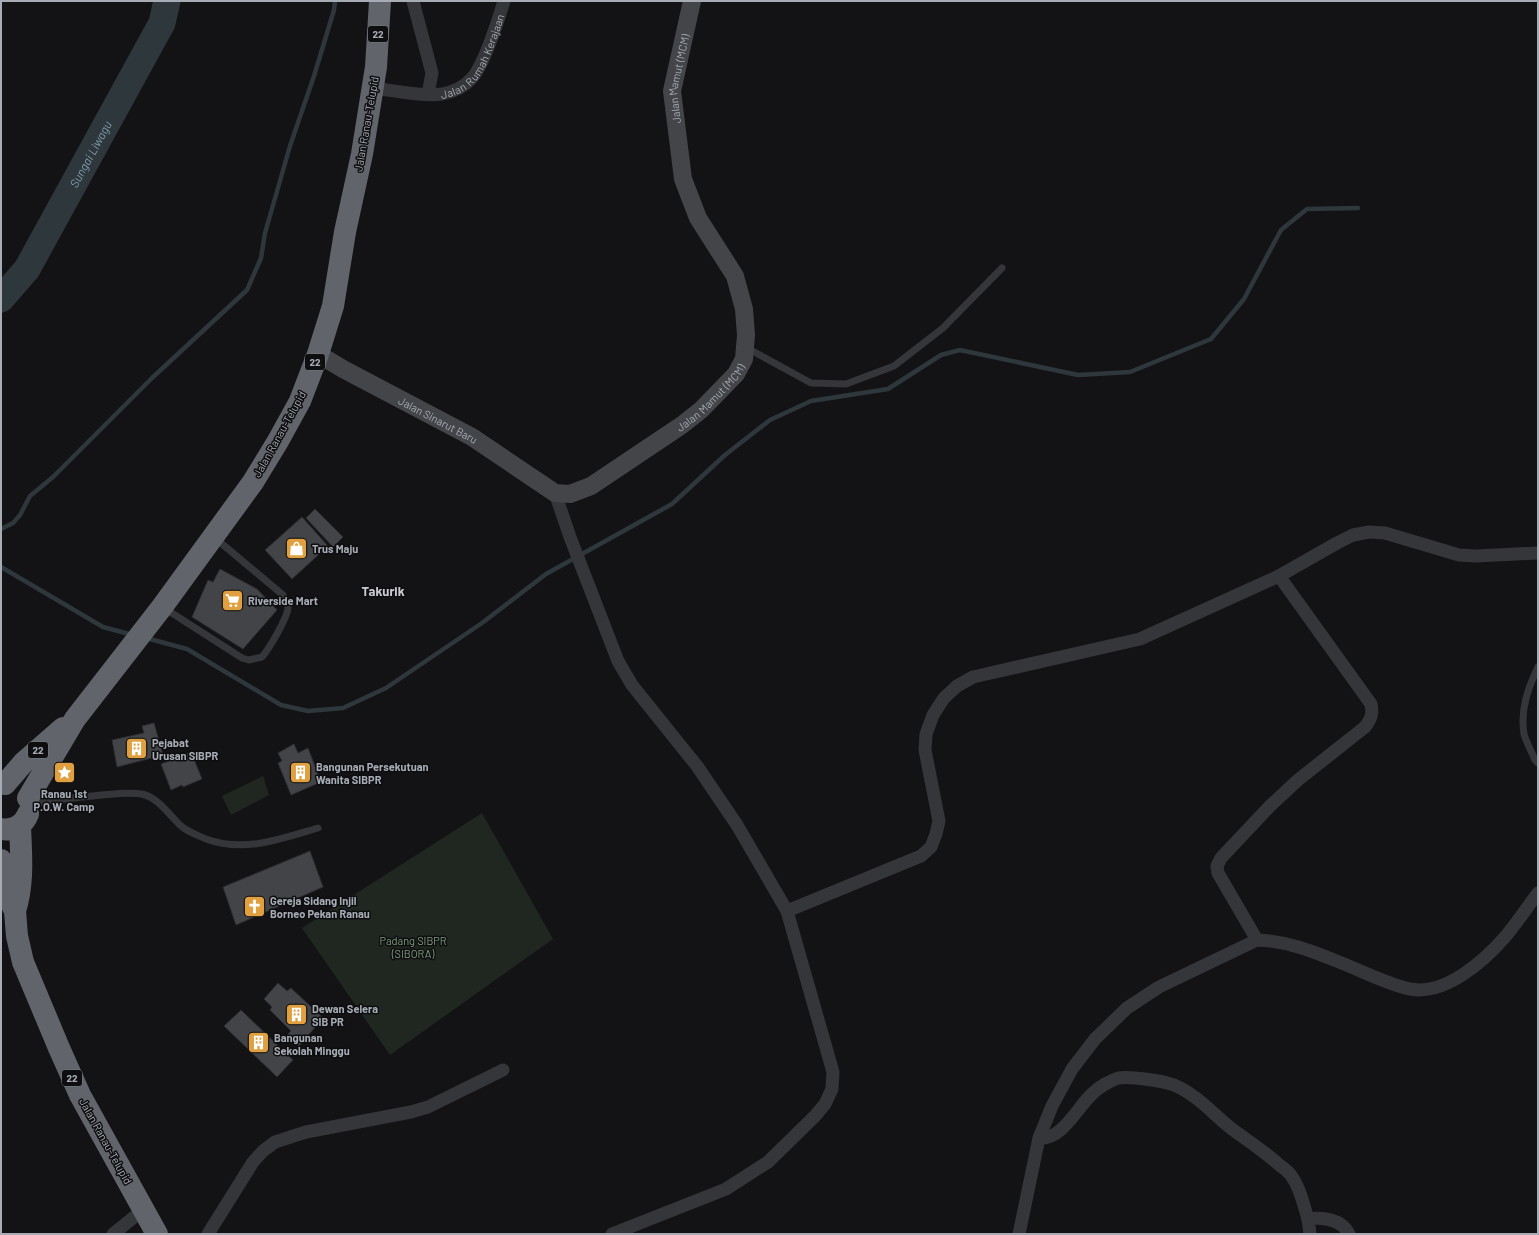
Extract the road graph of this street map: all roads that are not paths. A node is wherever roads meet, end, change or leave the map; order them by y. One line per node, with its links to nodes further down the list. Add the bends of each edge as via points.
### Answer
1 (380, 1): 5 (highway, Jalan Ranau-Telupid / 22)
2 (413, 1): 6 (street, Jalan Rumah Kerajaan, via 432,73)
3 (504, 1): 6 (street, Jalan Rumah Kerajaan, via 472,79 461,88 442,94)
4 (692, 1): 8 (street, Jalan Mamut (MCM), via 672,91 683,179 698,218 735,276 744,309)
5 (372, 88): 6 (street, Jalan Rumah Kerajaan); 9 (highway, Jalan Ranau-Telupid / 22, via 333,306)
6 (428, 94)
7 (1002, 268): 8 (lane, via 943,328 894,366 846,384 811,383)
8 (745, 347): 10 (street, Jalan Mamut (MCM), via 744,359 736,374 701,410 591,486 570,494)
9 (318, 354): 10 (street, Jalan Sinarut Baru, via 472,437); 11 (highway, Jalan Ranau-Telupid / 22, via 300,401 278,441)
10 (555, 493): 25 (street, via 618,661 632,685 697,766 737,825)
11 (214, 537): 14 (highway, Jalan Ranau-Telupid / 22); 14 (lane, via 283,595 288,605 269,649 262,658 242,658)
12 (1538, 553): 13 (street, via 1459,555 1385,533 1369,532 1337,543)
13 (1279, 576): 25 (street, via 1140,638 973,677 957,686 944,698 933,715 926,734 925,750 939,821 931,847 921,856); 26 (street, via 1371,704 1373,712 1365,727 1298,780 1221,858 1218,873)
14 (158, 612): 16 (highway, Jalan Ranau-Telupid / 22)
15 (1538, 667): 17 (lane, via 1526,697 1523,713 1524,734)
16 (75, 719): 18 (highway, Jalan Ranau-Telupid / 22, via 58,731); 19 (highway, Jalan Ranau-Telupid / 22)
17 (1538, 763)
18 (3, 784): 19 (highway, 22, via 21,789)
19 (29, 801): 20 (highway, 22, via 28,816); 21 (lane, via 141,794 163,806 192,834 236,846 284,838)
20 (10, 827): 24 (highway, Jalan Ranau-Telupid / 22, via 22,871)
21 (318, 828)
22 (1, 860): 24 (highway, Jalan Ranau-Telupid / 22, via 7,895)
23 (1538, 893): 26 (street, via 1506,937 1486,956 1445,985 1427,990 1394,984 1305,948 1272,940)
24 (15, 911): 29 (highway, Jalan Ranau-Telupid / 22, via 23,962 59,1048 80,1094)
25 (787, 912): 34 (street, via 832,1072 832,1089 825,1104 768,1162 746,1177 726,1189)
26 (1257, 940): 28 (street, via 1159,987 1127,1008 1095,1039 1072,1069 1052,1106)
27 (503, 1070): 33 (street, via 428,1107 306,1132 274,1142 253,1162)
28 (1039, 1138): 30 (street, via 1052,1136 1093,1092 1120,1078 1173,1085 1189,1093 1289,1173 1299,1189); 35 (street)
29 (144, 1210): 31 (street); 32 (highway, Jalan Ranau-Telupid / 22)
30 (1308, 1219): 36 (street); 37 (street, via 1332,1220)
31 (113, 1234)
32 (157, 1234)
33 (208, 1234)
34 (612, 1234)
35 (1019, 1234)
36 (1310, 1234)
37 (1349, 1234)

